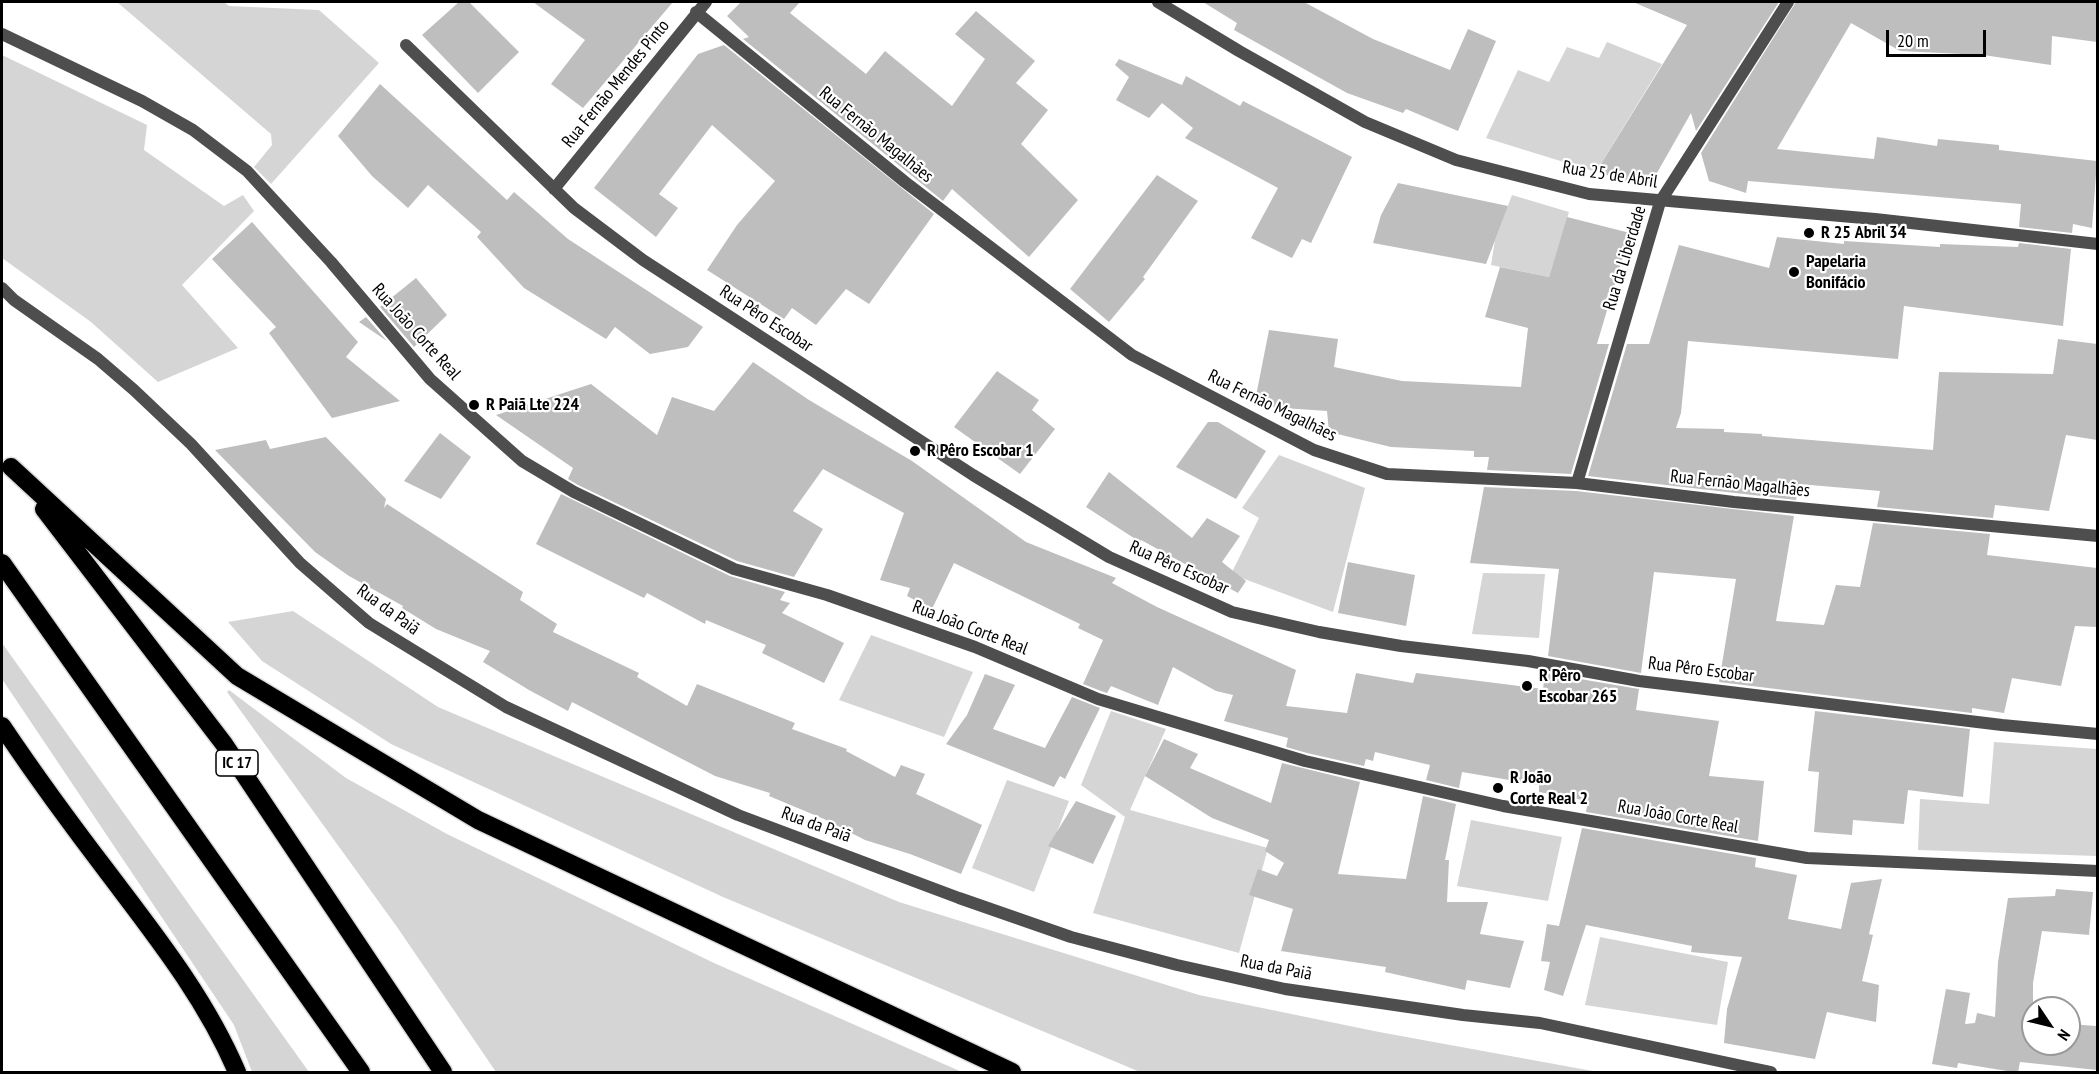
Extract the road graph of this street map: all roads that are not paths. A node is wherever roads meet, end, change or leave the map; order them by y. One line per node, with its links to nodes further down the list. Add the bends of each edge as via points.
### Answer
1 (706, 2): 4 (street, Rua Fernão Mendes Pinto)
2 (1158, 2): 8 (street, Rua 25 de Abril, via 1365,122 1456,160 1589,194)
3 (1788, 2): 8 (street, Rua da Liberdade)
4 (696, 12): 7 (street, Rua Fernão Mendes Pinto); 12 (street, Rua Fernão Magalhães, via 914,189 1132,355 1314,450 1387,474)
5 (2, 34): 17 (street, Rua João Corte Real, via 142,101 193,130 247,171 430,379 522,461 574,492 734,569 827,595 965,643 1098,699 1305,761 1503,806 1807,858)
6 (406, 45): 7 (street, Rua Pêro Escobar)
7 (554, 189): 16 (street, Rua Pêro Escobar, via 643,260 973,475 1109,557 1232,612 1390,644 1638,681)
8 (1660, 202): 9 (street, Rua 25 de Abril, via 1875,219); 12 (street, Rua da Liberdade)
9 (2097, 244)
10 (2, 288): 22 (street, Rua da Paiã, via 134,390 191,444 300,563 369,622 506,707 738,815 1060,933 1177,965 1285,989 1540,1023)
11 (6, 460): 20 (highway, IC 17, via 224,744); 21 (highway, via 237,676 478,820)
12 (1577, 483): 13 (street, Rua Fernão Magalhães)
13 (2097, 536)
14 (2, 563): 19 (highway)
15 (2, 726): 18 (highway, via 198,994)
16 (2097, 734)
17 (2097, 871)
18 (237, 1072)
19 (361, 1072)
20 (443, 1072)
21 (1012, 1072)
22 (1771, 1072)

